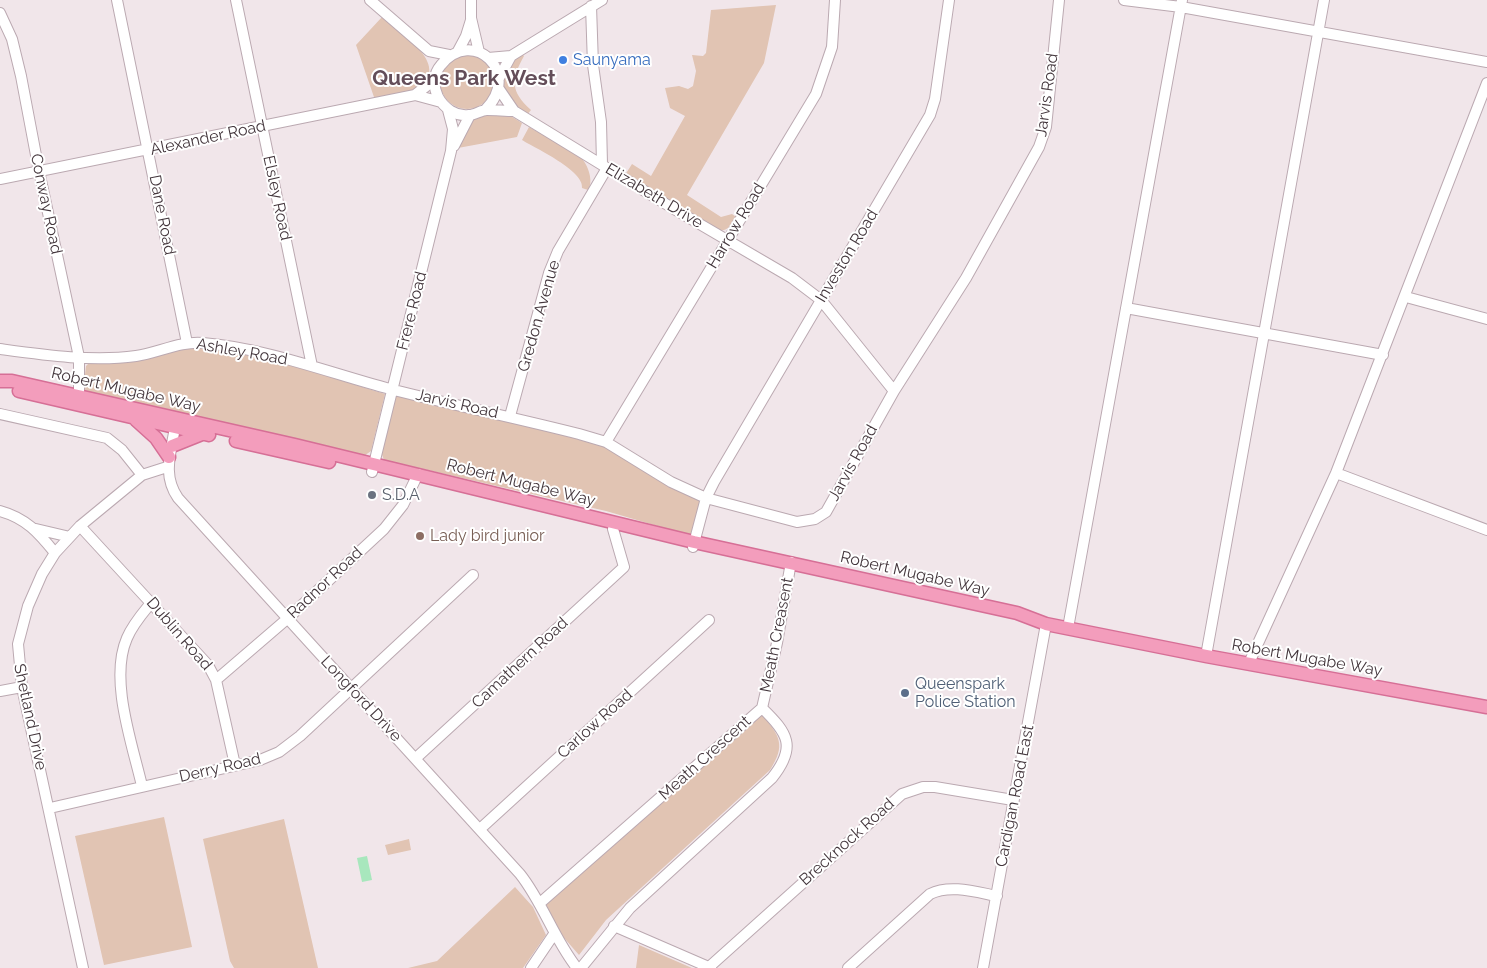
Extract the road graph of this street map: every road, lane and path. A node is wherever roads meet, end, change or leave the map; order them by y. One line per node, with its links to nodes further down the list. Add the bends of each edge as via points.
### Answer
1 (117, 0): 32 (street, Dane Road)
2 (236, 0): 31 (street, Elsley Road)
3 (370, 0): 16 (street)
4 (471, 0): 14 (street)
5 (602, 0): 12 (street)
6 (835, 0): 37 (street, Harrow Road, via 832,47 816,94)
7 (949, 0): 39 (street, Investon Road, via 930,114)
8 (1059, 0): 50 (street, Jarvis Road, via 1046,127 1039,147 966,278)
9 (1124, 0): 11 (street)
10 (1324, 0): 15 (street)
11 (1181, 3): 15 (street); 40 (street)
12 (591, 6): 19 (street); 34 (street, via 593,65)
13 (0, 14): 35 (street, Conway Road, via 17,57)
14 (471, 18): 17 (street); 18 (street, via 466,36)
15 (1318, 31): 21 (street); 42 (street)
16 (429, 51): 18 (street); 22 (street)
17 (479, 52): 18 (street); 20 (street)
18 (453, 53): 22 (street)
19 (511, 56): 20 (street); 23 (street)
20 (488, 58): 23 (street)
21 (1487, 62)
22 (436, 75): 26 (street, Alexander Road); 27 (street, via 436,92)
23 (499, 78): 25 (street)
24 (1487, 84): 38 (street)
25 (499, 89): 28 (street); 29 (street, Elizabeth Drive)
26 (415, 95): 27 (street, Alexander Road); 31 (street, Alexander Road)
27 (445, 106): 30 (street, via 458,114); 33 (street, Frere Road, via 452,129)
28 (485, 110): 29 (street, Elizabeth Drive); 30 (street)
29 (514, 111): 34 (street, Elizabeth Drive)
30 (470, 116): 33 (street, Frere Road)
31 (262, 127): 32 (street, Alexander Road); 47 (street, Elsley Road)
32 (149, 150): 35 (street, Alexander Road); 43 (street, Dane Road)
33 (451, 151): 49 (street, Frere Road)
34 (604, 166): 37 (street, Elizabeth Drive); 54 (street, Gredon Avenue, via 549,273)
35 (39, 171): 36 (street, Alexander Road); 46 (street, Conway Road)
36 (0, 179)
37 (728, 240): 39 (street, Elizabeth Drive, via 792,278); 58 (street, Harrow Road)
38 (1406, 297): 41 (street); 45 (street)
39 (821, 300): 50 (street, Elizabeth Drive); 64 (street, Investon Road)
40 (1126, 308): 42 (street); 79 (street)
41 (1487, 319)
42 (1264, 333): 45 (street); 80 (street)
43 (187, 343): 46 (street, Ashley Road, via 137,356); 47 (street, Ashley Road, via 215,344)
44 (0, 349): 46 (street, Ashley Road)
45 (1383, 355): 61 (street)
46 (79, 357): 51 (street, Conway Road)
47 (312, 366): 49 (street, Ashley Road)
48 (0, 382): 51 (main road, Robert Mugabe Way, via 12,381); 55 (main road, Robert Mugabe Way, via 11,389)
49 (393, 389): 54 (street, Jarvis Road); 60 (street, Frere Road)
50 (894, 390): 64 (street, Jarvis Road, via 826,512 820,517 797,522)
51 (79, 396): 53 (main road, Robert Mugabe Way)
52 (0, 414): 62 (street, via 107,438 122,450)
53 (155, 414): 56 (street); 57 (main road, Robert Mugabe Way)
54 (510, 416): 58 (street, Jarvis Road)
55 (134, 418): 56 (main road, Robert Mugabe Way); 59 (main road, via 156,438)
56 (175, 427): 57 (main road, Robert Mugabe Way); 59 (street, Longford Drive)
57 (205, 430): 59 (main road); 60 (main road, Robert Mugabe Way)
58 (606, 442): 64 (street, Jarvis Road, via 671,482)
59 (169, 457): 62 (street, Shetland Drive); 76 (street, Longford Drive, via 168,479 178,498)
60 (373, 468): 63 (main road, Robert Mugabe Way)
61 (1336, 473): 69 (street); 81 (street)
62 (142, 475): 66 (street, Shetland Drive)
63 (417, 478): 68 (main road, Robert Mugabe Way); 71 (main road, Robert Mugabe Way); 76 (street, Radnor Road, via 400,511 384,529)
64 (706, 498): 71 (street, Investon Road)
65 (0, 510): 67 (street, via 22,519)
66 (80, 526): 70 (street, Shetland Drive); 75 (street, Dublin Road)
67 (35, 529): 70 (street); 72 (street)
68 (613, 529): 71 (main road, Robert Mugabe Way); 88 (street, Camathern Road, via 624,567)
69 (1487, 530)
70 (70, 537): 72 (street, Shetland Drive)
71 (693, 544): 73 (main road, Robert Mugabe Way)
72 (55, 553): 83 (street, Shetland Drive, via 28,606 18,644)
73 (790, 566): 78 (main road, Robert Mugabe Way, via 983,614); 87 (street, Meath Creasent)
74 (473, 575): 84 (street, Derry Road)
75 (152, 603): 82 (street, Dublin Road, via 202,657); 90 (street, via 135,622 121,663 124,704)
76 (287, 619): 82 (street, Radnor Road); 84 (street, Longford Drive)
77 (709, 620): 93 (street, Carlow Road)
78 (1046, 624): 79 (main road, Robert Mugabe Way); 91 (street, Cardigan Road East)
79 (1068, 628): 80 (main road, Robert Mugabe Way)
80 (1206, 656): 81 (main road, Robert Mugabe Way)
81 (1249, 663): 86 (main road, Robert Mugabe Way)
82 (216, 680): 89 (street, Dublin Road)
83 (22, 687): 85 (street); 92 (street, Shetland Drive)
84 (352, 690): 88 (street, Longford Drive); 89 (street, Derry Road, via 279,752)
85 (0, 691)
86 (1487, 707)
87 (762, 708): 95 (street, Meath Crescent); 96 (street, Meath Crescent, via 784,730 787,739 788,748 781,768)
88 (416, 758): 93 (street, Longford Drive)
89 (235, 765): 90 (street, Derry Road)
90 (142, 786): 92 (street, Derry Road)
91 (1014, 800): 94 (street, Cardigan Road East); 102 (street, Brecknock Road, via 935,787 902,794)
92 (50, 808): 98 (street, Shetland Drive)
93 (480, 829): 95 (street, Longford Drive)
94 (997, 896): 103 (street, via 956,889 930,894); 104 (street, Cardigan Road East)
95 (540, 903): 97 (street, Longford Drive)
96 (614, 926): 101 (street, Meath Crescent); 102 (street)
97 (554, 934): 99 (street); 100 (street, Longford Drive)
98 (83, 968)
99 (531, 968)
100 (577, 968)
101 (581, 968)
102 (710, 968)
103 (848, 968)
104 (983, 968)

